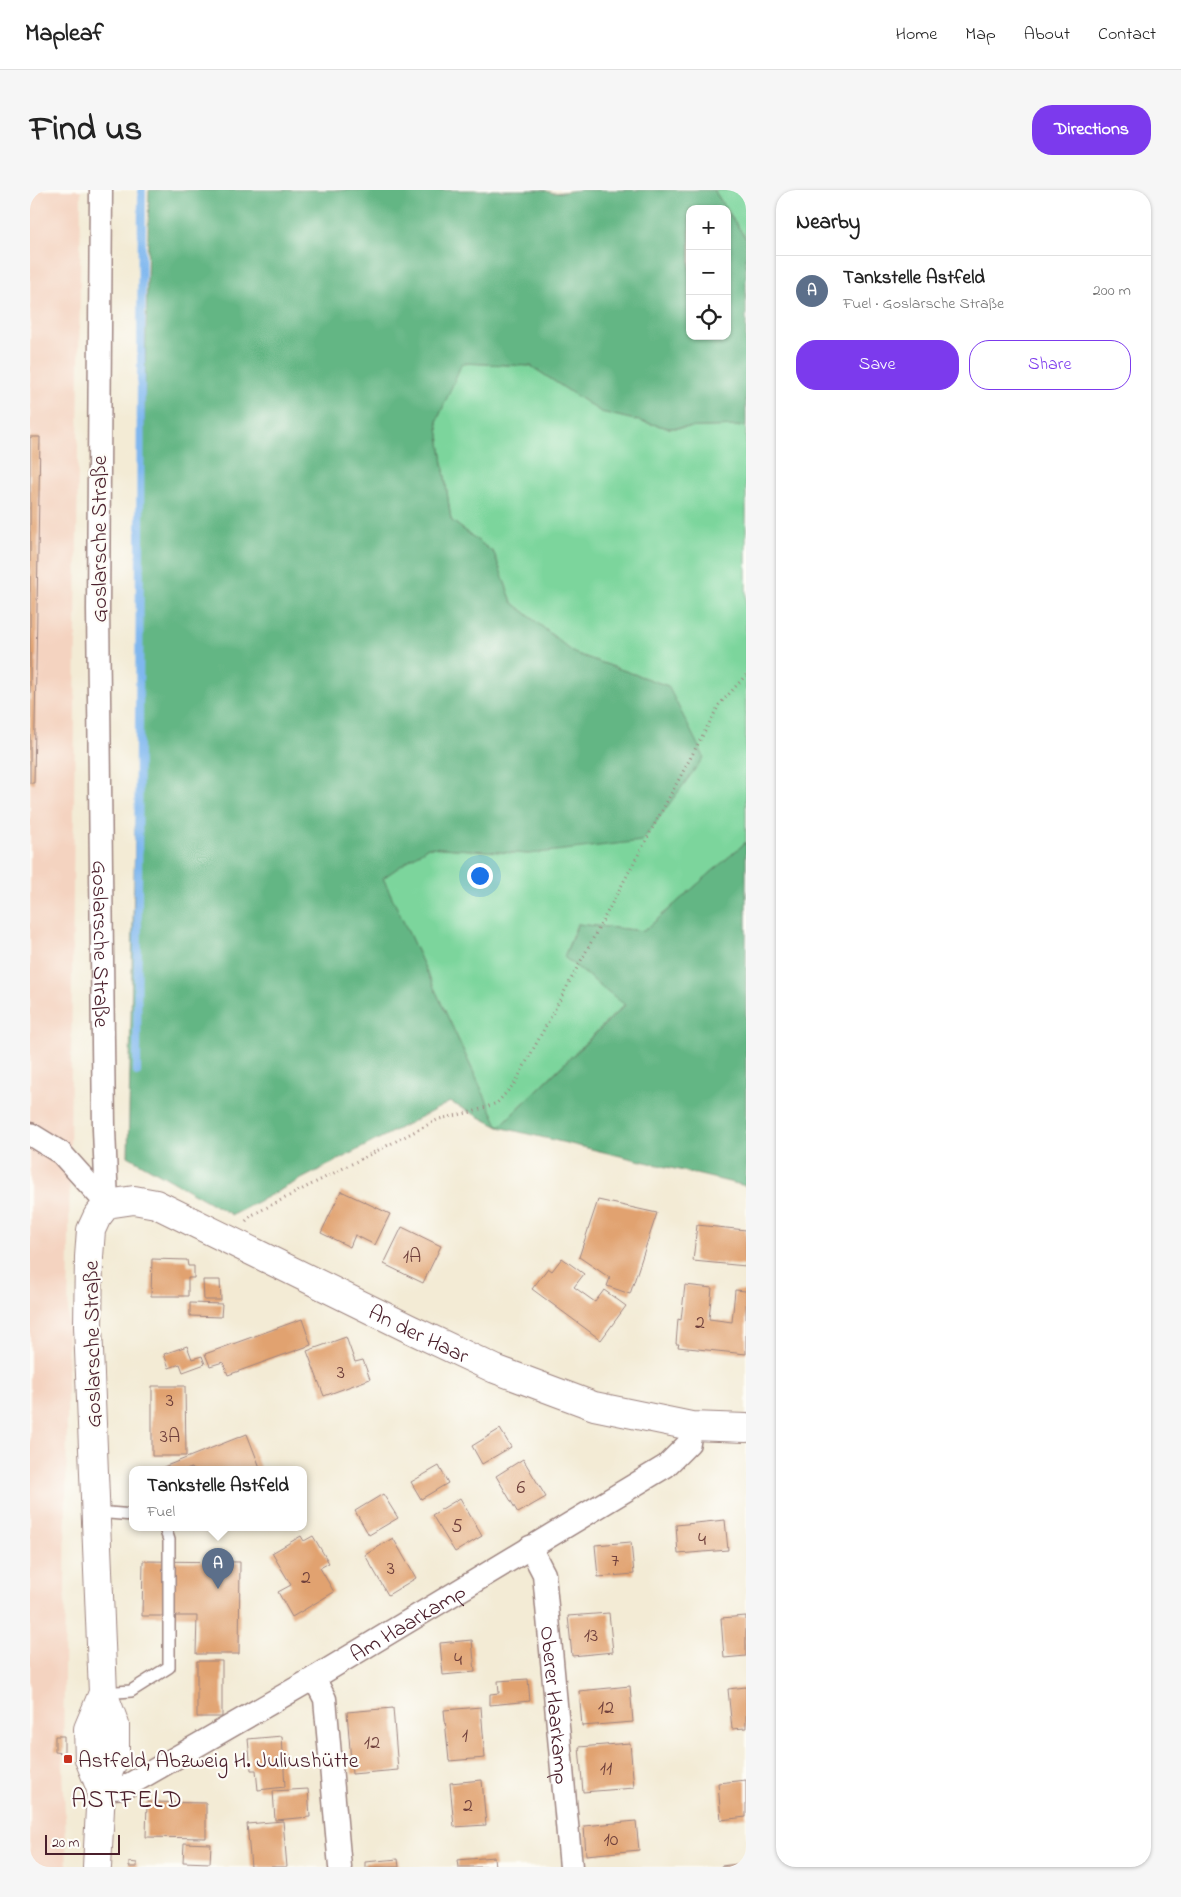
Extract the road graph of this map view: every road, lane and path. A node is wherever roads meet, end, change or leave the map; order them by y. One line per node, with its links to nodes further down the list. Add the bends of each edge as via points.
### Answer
1 (101, 190): 4 (street, Goslarsche Straße, via 98,610)
2 (746, 675): 5 (path, via 719,705 515,1084 496,1103 439,1119 252,1215)
3 (30, 1134): 4 (street, via 61,1153)
4 (107, 1204): 5 (street, An der Haar, via 134,1200 156,1204); 8 (street, Goslarsche Straße, via 91,1230 88,1257)
5 (230, 1240): 6 (street, An der Haar, via 495,1369 594,1406)
6 (691, 1426): 7 (street, An der Haar); 11 (street, Am Haarkamp, via 689,1443 666,1466)
7 (746, 1428)
8 (97, 1512): 9 (lane); 13 (street, Goslarsche Straße)
9 (129, 1515)
10 (165, 1531): 13 (lane, via 169,1540 168,1667 132,1691)
11 (530, 1547): 12 (street, Am Haarkamp); 17 (street, Oberer Haarkamp, via 544,1574)
12 (314, 1678): 14 (street, Am Haarkamp, via 125,1787); 16 (street, via 325,1699)
13 (103, 1693): 14 (street, Goslarsche Straße, via 88,1729 89,1759)
14 (101, 1788): 15 (street, Goslarsche Straße)
15 (97, 1867)
16 (340, 1867)
17 (571, 1867)

